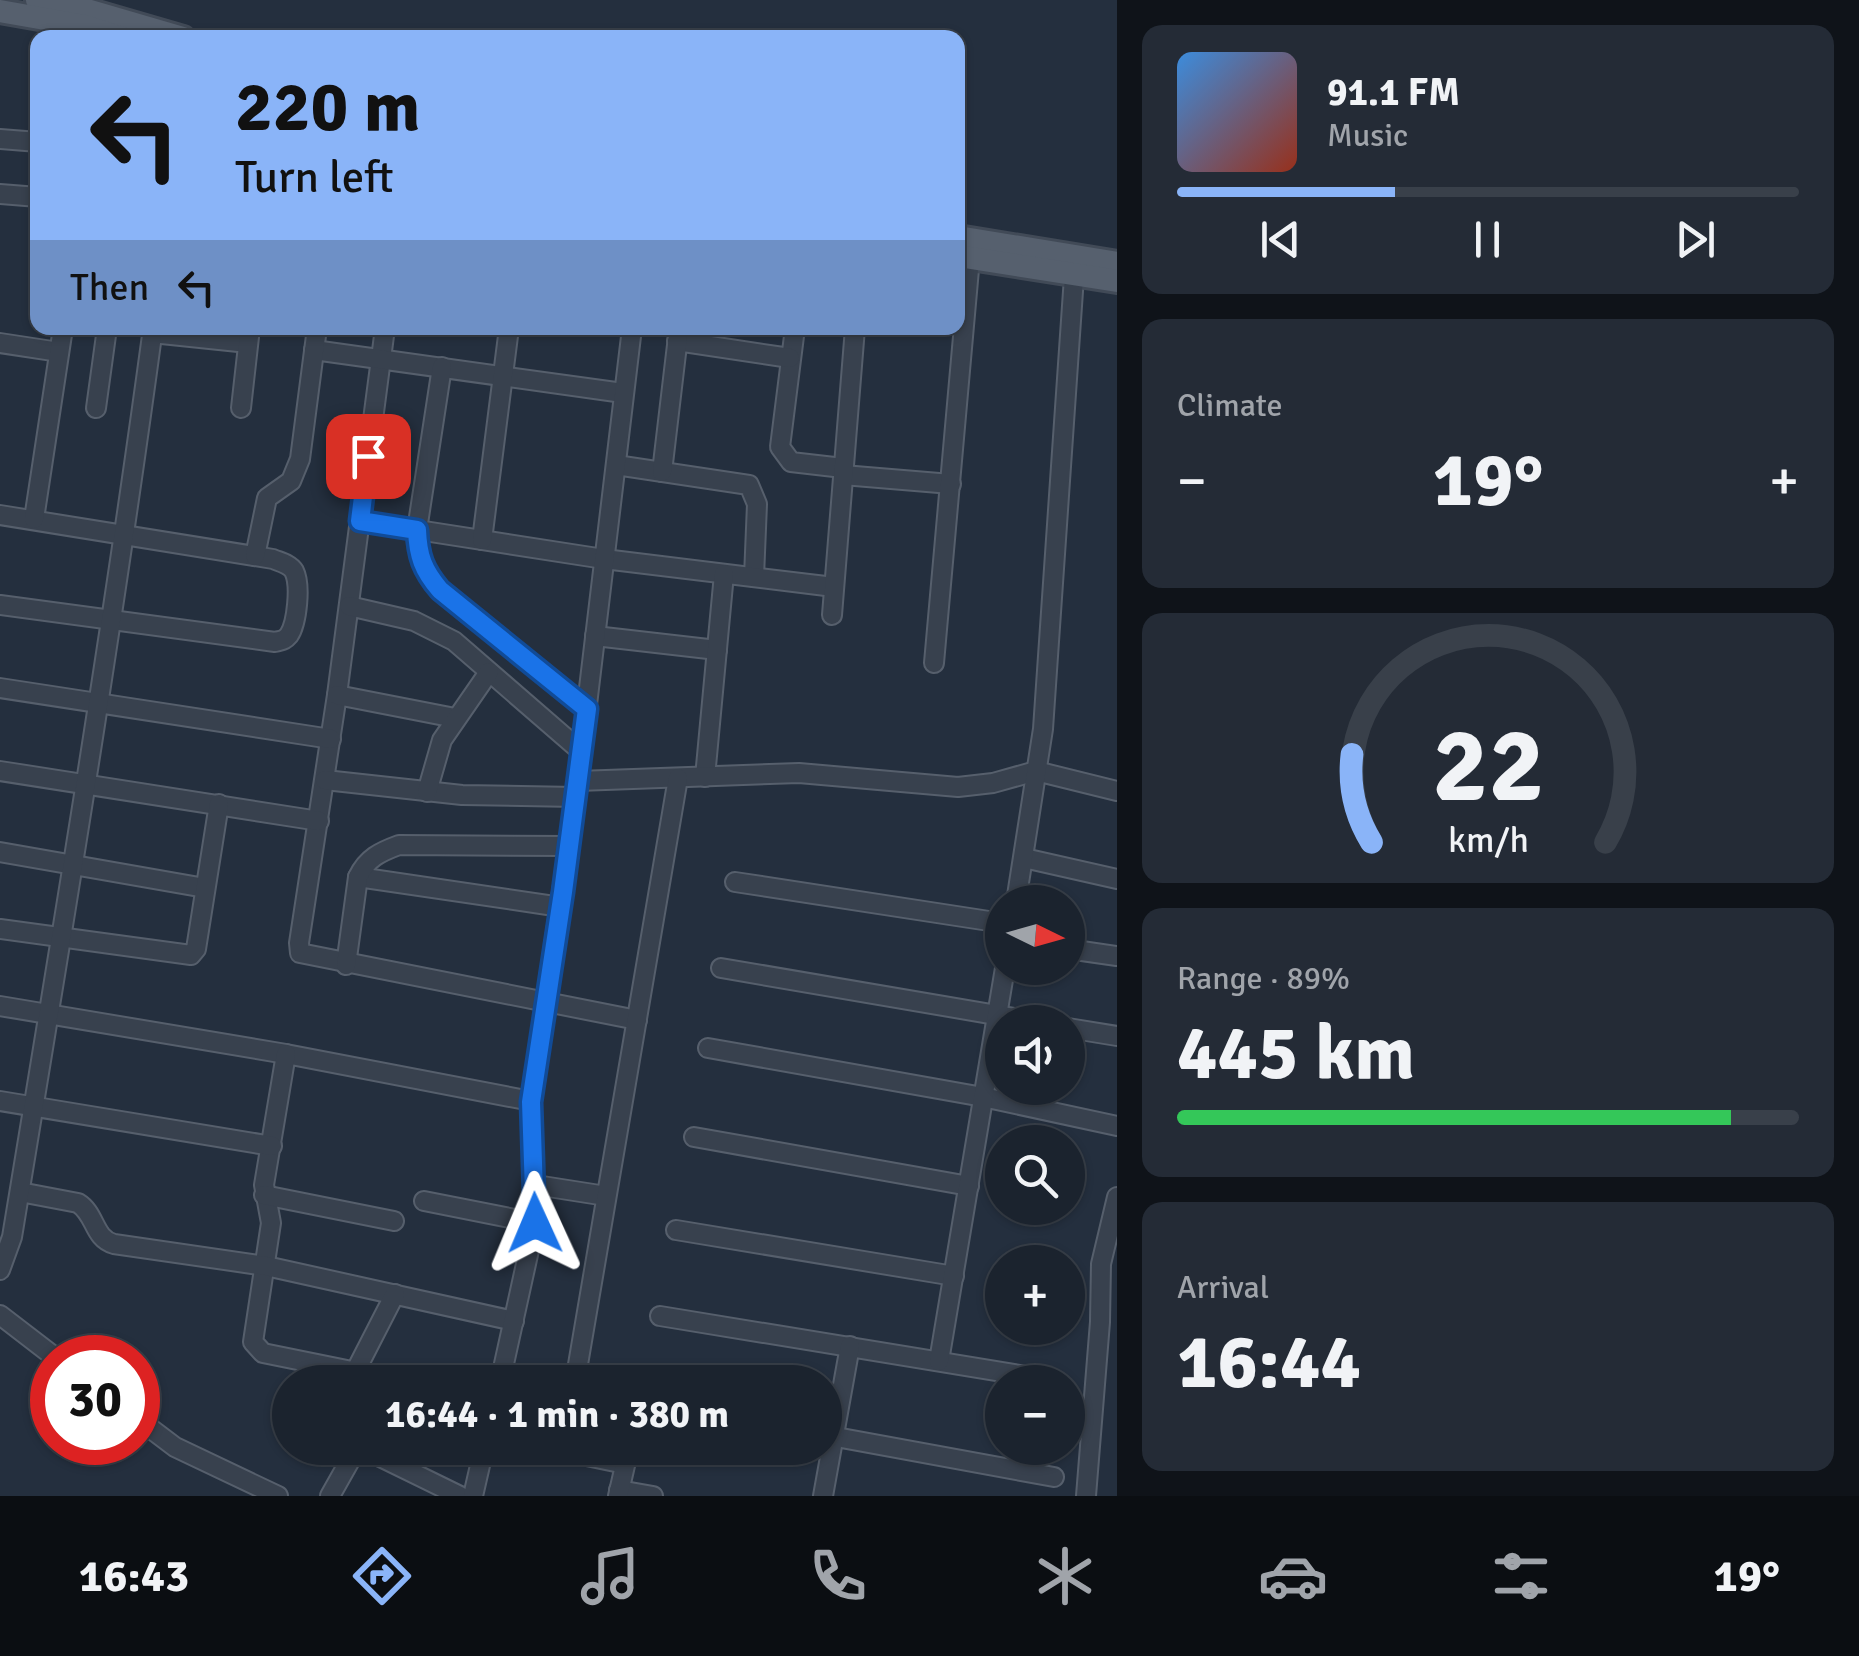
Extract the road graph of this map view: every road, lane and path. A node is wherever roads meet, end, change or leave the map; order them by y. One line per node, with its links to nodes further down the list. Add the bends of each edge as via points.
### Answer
1 (36, 0): 4 (main road)
2 (0, 11): 3 (main road)
3 (97, 30)
4 (156, 30)
5 (0, 139): 6 (street)
6 (30, 141)
7 (0, 194): 8 (street)
8 (30, 196)
9 (965, 239): 12 (main road)
10 (965, 257): 12 (main road)
11 (1116, 263): 12 (main road)
12 (1074, 266): 13 (main road); 68 (street)
13 (1116, 282)
14 (62, 335): 29 (street)
15 (106, 335): 35 (street)
16 (151, 335): 45 (street)
17 (316, 335): 28 (street)
18 (385, 335): 31 (street)
19 (508, 335): 33 (street)
20 (631, 335): 34 (street)
21 (678, 335): 39 (street)
22 (683, 335): 30 (street)
23 (794, 335): 30 (street)
24 (854, 335): 38 (street)
25 (959, 335): 40 (street)
26 (249, 336): 36 (street)
27 (0, 343): 29 (street)
28 (314, 350): 31 (street); 47 (street, via 300,459 290,481 267,498)
29 (59, 352): 42 (street)
30 (790, 358): 38 (street, via 780,431 784,457)
31 (381, 359): 32 (street); 43 (street)
32 (442, 367): 33 (street); 44 (street)
33 (503, 376): 34 (street); 46 (street)
34 (624, 394): 37 (street)
35 (96, 408)
36 (240, 408)
37 (616, 465): 39 (street); 48 (street)
38 (843, 471): 40 (street); 51 (street)
39 (662, 472): 50 (street, via 748,485 757,504)
40 (950, 484): 58 (street)
41 (0, 515): 42 (street)
42 (34, 519): 45 (street)
43 (360, 521): 44 (street); 53 (street)
44 (417, 530): 46 (street); 63 (street, via 418,554 440,590)
45 (125, 533): 47 (street); 55 (street)
46 (482, 540): 48 (street)
47 (255, 556): 55 (street, via 294,571 294,620 284,640)
48 (604, 558): 49 (street); 56 (street)
49 (724, 574): 50 (street); 57 (street)
50 (754, 577): 51 (street)
51 (834, 587): 54 (street)
52 (0, 605): 55 (street)
53 (349, 606): 59 (street, via 436,630); 61 (street)
54 (832, 614)
55 (112, 620): 62 (street)
56 (595, 636): 57 (street); 63 (street)
57 (717, 650): 70 (street)
58 (934, 663)
59 (489, 672): 64 (street); 66 (street)
60 (0, 688): 62 (street)
61 (337, 695): 64 (street); 65 (street)
62 (100, 701): 65 (street); 72 (street)
63 (587, 709): 66 (street)
64 (455, 718): 75 (street, via 435,756)
65 (331, 738): 71 (street)
66 (582, 752): 73 (street)
67 (0, 771): 72 (street)
68 (1036, 771): 70 (street, via 958,786 798,773); 74 (street); 80 (street)
69 (678, 778): 70 (street); 73 (street); 99 (street)
70 (705, 778)
71 (325, 780): 75 (street); 77 (street)
72 (86, 783): 76 (street); 81 (street)
73 (577, 789): 75 (street); 78 (street)
74 (1116, 791)
75 (427, 792)
76 (219, 804): 77 (street); 86 (street)
77 (318, 821): 93 (street, via 299,949 303,956)
78 (570, 846): 82 (street, via 399,845 364,864); 87 (street)
79 (0, 852): 81 (street)
80 (1024, 858): 83 (street); 85 (street)
81 (73, 866): 86 (street); 90 (street)
82 (358, 877): 87 (street); 93 (street)
83 (1116, 879)
84 (736, 882): 88 (street)
85 (1019, 885)
86 (206, 888): 90 (street, via 191,955)
87 (560, 907): 95 (street)
88 (985, 920)
89 (0, 929): 90 (street)
90 (62, 939): 97 (street)
91 (1085, 951): 92 (street)
92 (1116, 956)
93 (346, 964): 95 (street)
94 (721, 968): 98 (street)
95 (544, 1004): 99 (street); 107 (street)
96 (0, 1006): 97 (street)
97 (48, 1012): 103 (street); 108 (street)
98 (985, 1014)
99 (638, 1020): 116 (street)
100 (1085, 1031): 101 (street)
101 (1116, 1036)
102 (708, 1048): 105 (street)
103 (286, 1054): 107 (street); 111 (street)
104 (985, 1080): 105 (street)
105 (982, 1098): 109 (street); 113 (street)
106 (0, 1101): 108 (street)
107 (531, 1102): 112 (street)
108 (34, 1107): 111 (street); 114 (street)
109 (1116, 1126)
110 (694, 1136): 113 (street)
111 (272, 1146): 115 (street)
112 (536, 1185): 116 (street); 120 (street)
113 (969, 1186): 124 (street)
114 (20, 1192): 122 (street, via 78,1203 106,1242); 123 (street)
115 (264, 1195): 119 (street); 122 (street, via 271,1214)
116 (606, 1196): 135 (street)
117 (1116, 1197): 138 (street, via 1100,1264)
118 (424, 1201): 120 (street)
119 (394, 1220)
120 (535, 1223): 128 (street)
121 (676, 1230): 124 (street)
122 (266, 1266): 125 (street); 132 (street, via 256,1347)
123 (0, 1270)
124 (954, 1276): 131 (street)
125 (395, 1294): 128 (street); 133 (street)
126 (0, 1315): 129 (street)
127 (660, 1316): 130 (street)
128 (514, 1321): 134 (street)
129 (30, 1338)
130 (850, 1346): 131 (street); 137 (street)
131 (940, 1361): 136 (street)
132 (321, 1365)
133 (359, 1365)
134 (504, 1365)
135 (579, 1365)
136 (985, 1369)
137 (842, 1380)
138 (1096, 1385): 139 (street); 155 (street)
139 (1116, 1389)
140 (160, 1436): 149 (street)
141 (842, 1438): 147 (street)
142 (349, 1465): 150 (street)
143 (395, 1465): 151 (street)
144 (480, 1465): 152 (street)
145 (625, 1465): 148 (street)
146 (826, 1465): 154 (street)
147 (1054, 1476)
148 (618, 1493): 153 (street)
149 (266, 1494)
150 (330, 1496)
151 (460, 1496)
152 (473, 1496)
153 (653, 1496)
154 (823, 1496)
155 (1086, 1496)

